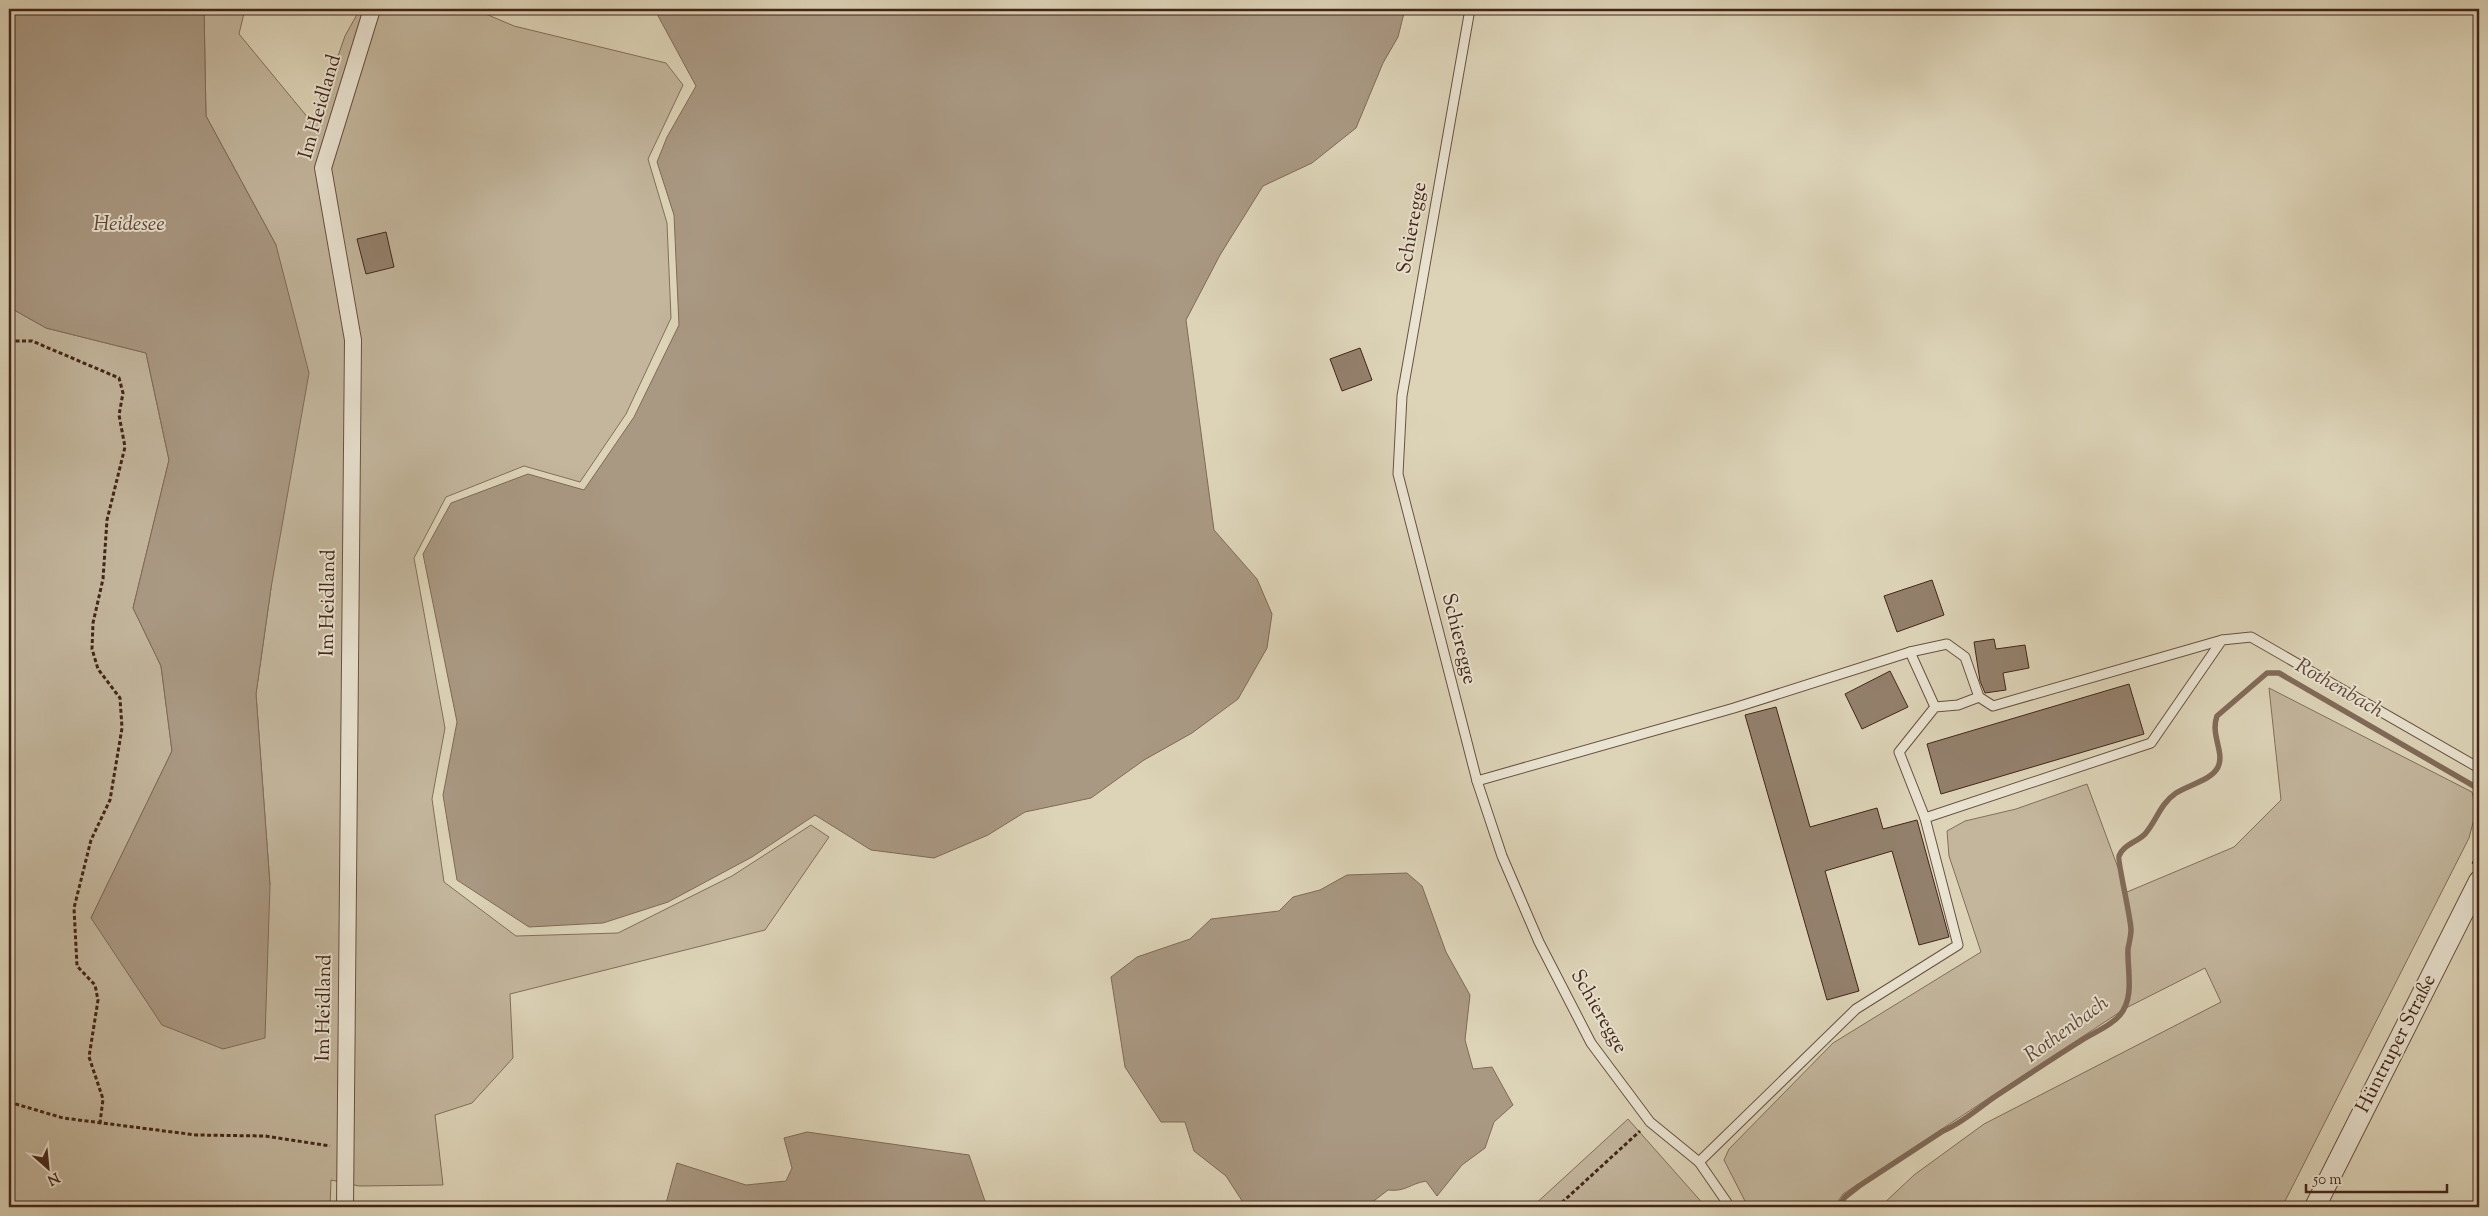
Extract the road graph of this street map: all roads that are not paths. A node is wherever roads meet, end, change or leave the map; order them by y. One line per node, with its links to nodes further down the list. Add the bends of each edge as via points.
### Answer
1 (372, 9): 12 (street, Im Heidland, via 323,168 353,340)
2 (1470, 9): 8 (lane, Schieregge, via 1402,396 1398,474)
3 (2222, 640): 5 (lane, via 1993,706); 7 (lane, via 2251,637); 9 (lane, via 2152,743)
4 (1910, 652): 5 (lane, via 1947,644 1965,657); 6 (lane); 8 (lane, via 1734,708)
5 (1979, 697): 6 (lane)
6 (1936, 707): 9 (lane, via 1899,752)
7 (2479, 768)
8 (1477, 781): 11 (lane, Schieregge, via 1502,856 1539,942 1591,1043 1650,1122)
9 (1925, 818): 11 (lane, via 1958,945 1856,1010)
10 (2479, 881): 14 (street, Hüntruper Straße)
11 (1699, 1162): 13 (lane, Schieregge)
12 (345, 1207)
13 (1730, 1207)
14 (2315, 1207)

